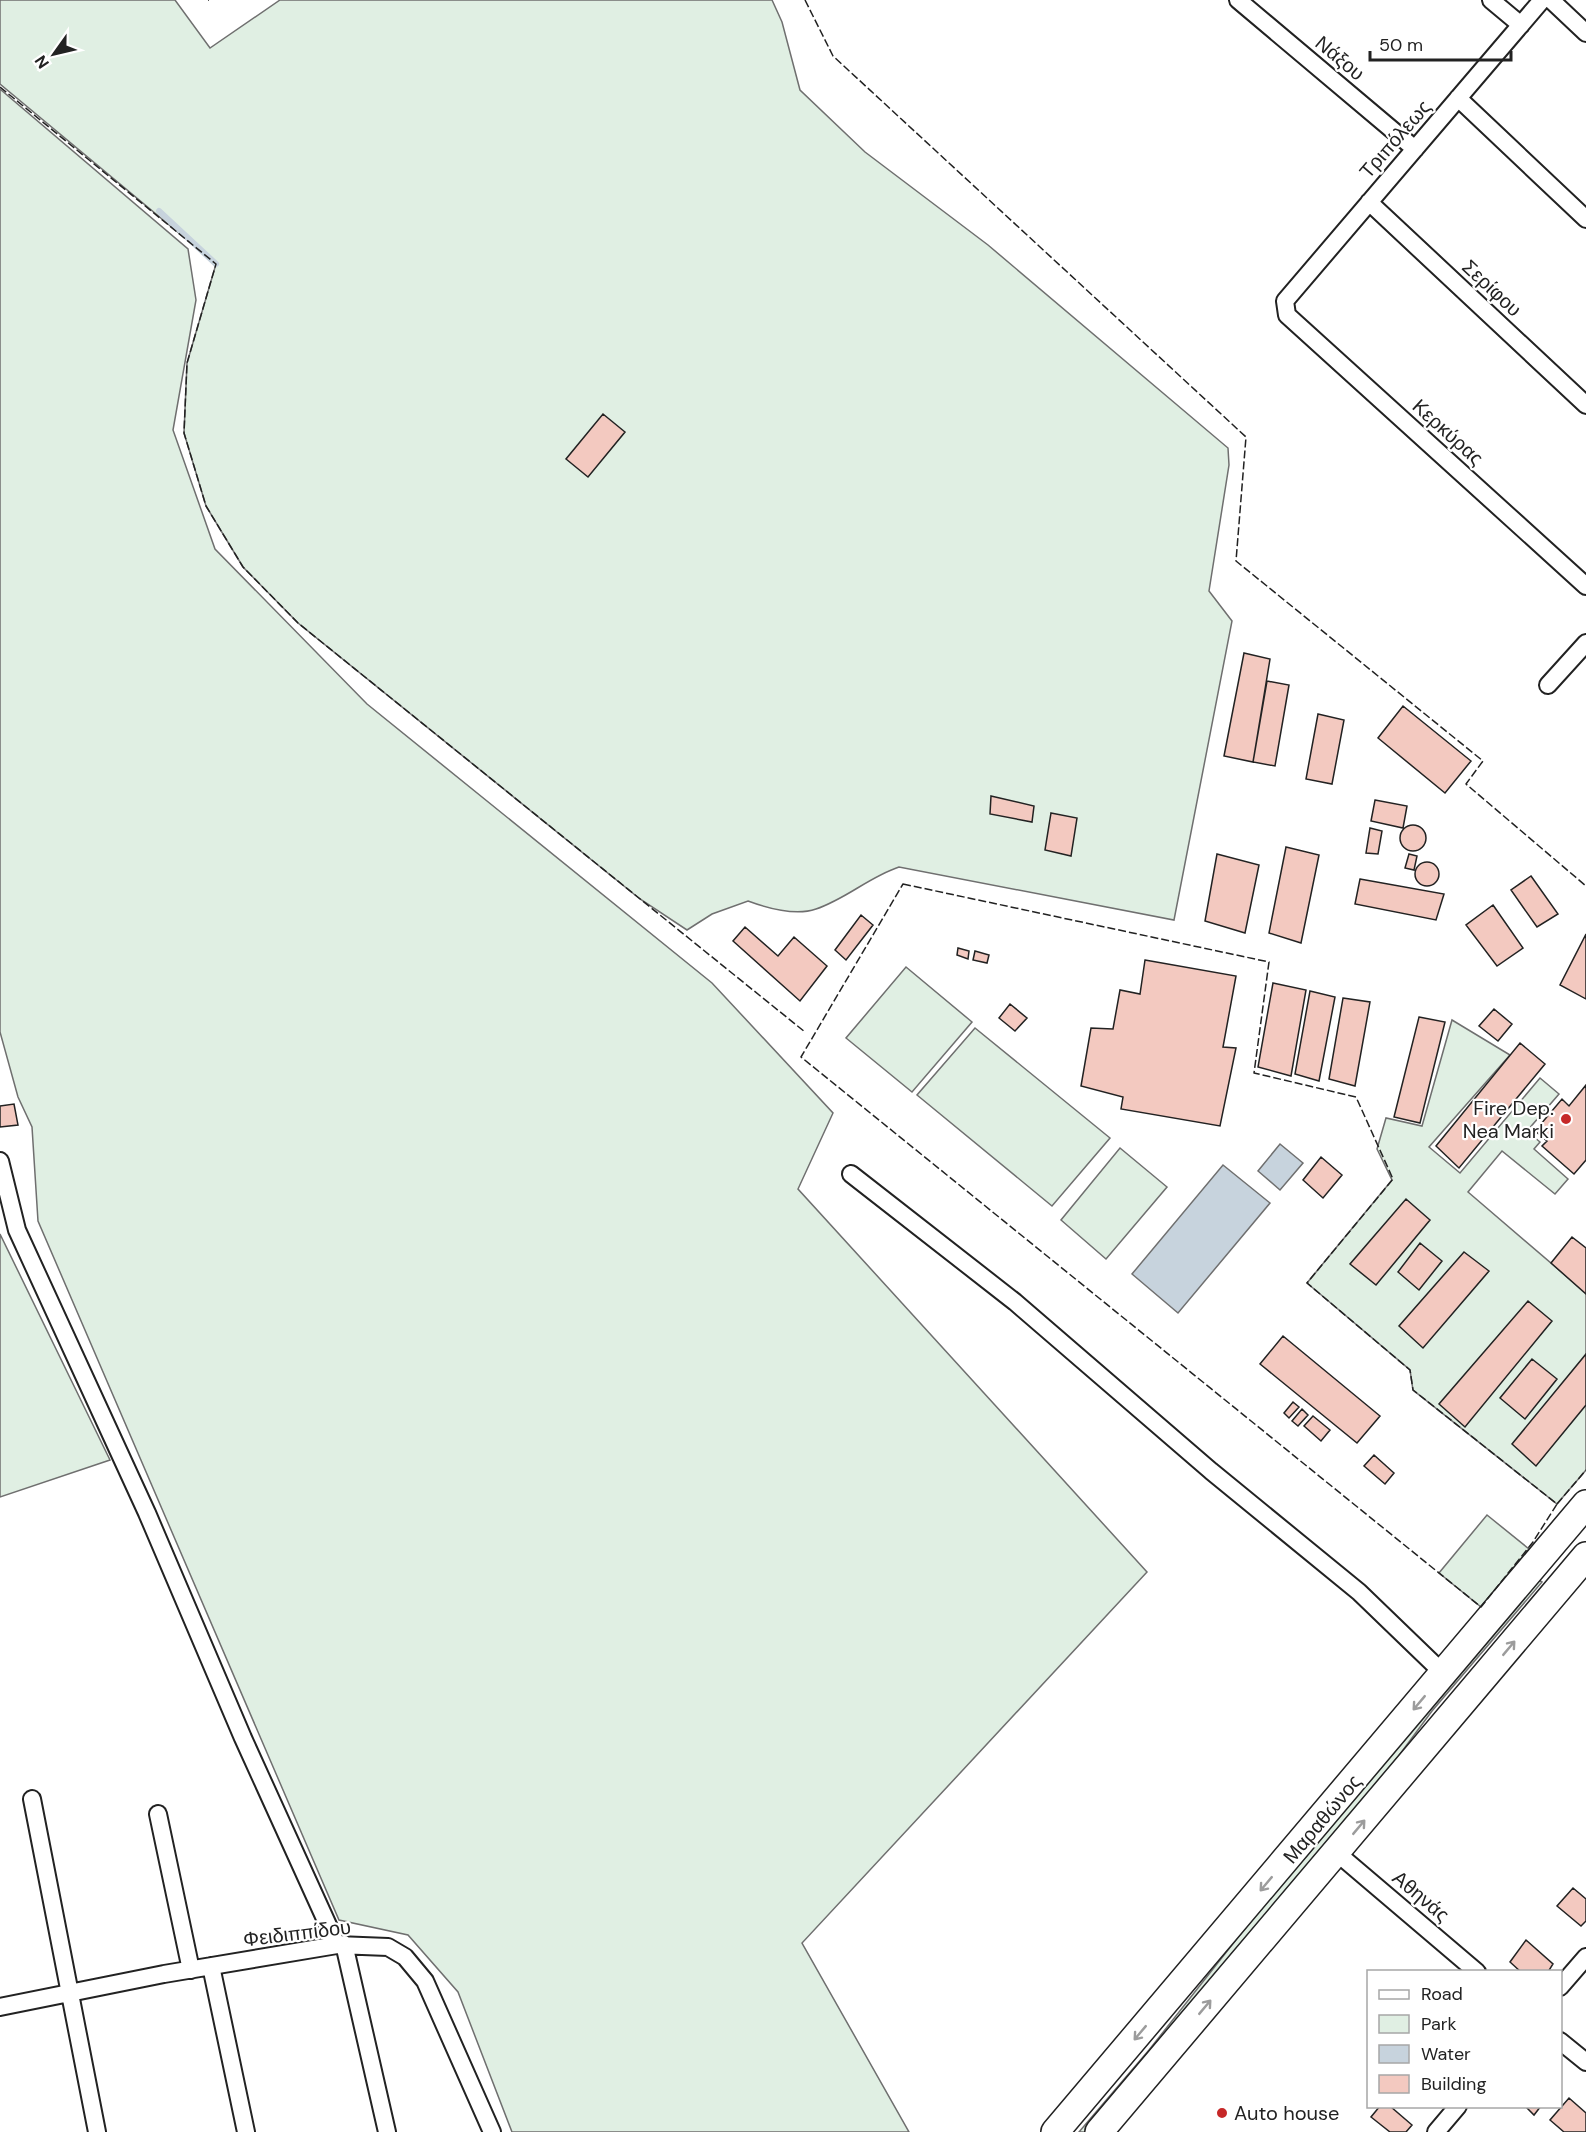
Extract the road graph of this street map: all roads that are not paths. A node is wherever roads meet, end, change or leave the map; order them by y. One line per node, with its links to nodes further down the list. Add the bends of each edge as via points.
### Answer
1 (1238, 0): 8 (street, Νάξου)
2 (1491, 0): 5 (street)
3 (1542, 0): 5 (street, Τριπόλεως)
4 (1551, 0): 6 (street)
5 (1521, 25): 7 (street, Τριπόλεως)
6 (1586, 33)
7 (1458, 98): 8 (street, Τριπόλεως); 10 (street)
8 (1415, 149): 9 (street, Τριπόλεως)
9 (1369, 202): 11 (street, Τριπόλεως); 12 (street, Σερίφου)
10 (1586, 219)
11 (1284, 307): 13 (street, Κερκύρας, via 1287,315)
12 (1586, 405)
13 (1586, 586)
14 (1586, 643): 15 (street)
15 (1548, 685)
16 (0, 1161): 24 (street, via 17,1230 138,1492 243,1738)
17 (851, 1174): 20 (street, via 1015,1302 1359,1592)
18 (1586, 1504): 20 (main road, Μαραθώνος)
19 (1586, 1556): 23 (main road, Μαραθώνος, one-way to 19)
20 (1444, 1674): 39 (main road, Μαραθώνος, one-way to 39)
21 (32, 1798): 30 (street)
22 (158, 1814): 27 (street)
23 (1337, 1853): 28 (street, Αθηνάς); 40 (main road, Μαραθώνος, one-way to 23)
24 (340, 1945): 26 (street, Φειδιππίδου); 37 (street); 38 (street, Φειδιππίδου, via 388,1947 415,1967 438,2008)
25 (1586, 1957): 29 (street)
26 (211, 1966): 27 (street, Φειδιππίδου); 36 (street)
27 (191, 1970): 30 (street, Φειδιππίδου)
28 (1476, 1970)
29 (1562, 1985)
30 (68, 1994): 31 (street, Φειδιππίδου); 35 (street)
31 (0, 2007)
32 (1562, 2043): 33 (street)
33 (1586, 2062)
34 (1456, 2108): 41 (street)
35 (98, 2132)
36 (246, 2132)
37 (387, 2132)
38 (492, 2132)
39 (1056, 2132)
40 (1100, 2132)
41 (1436, 2132)

